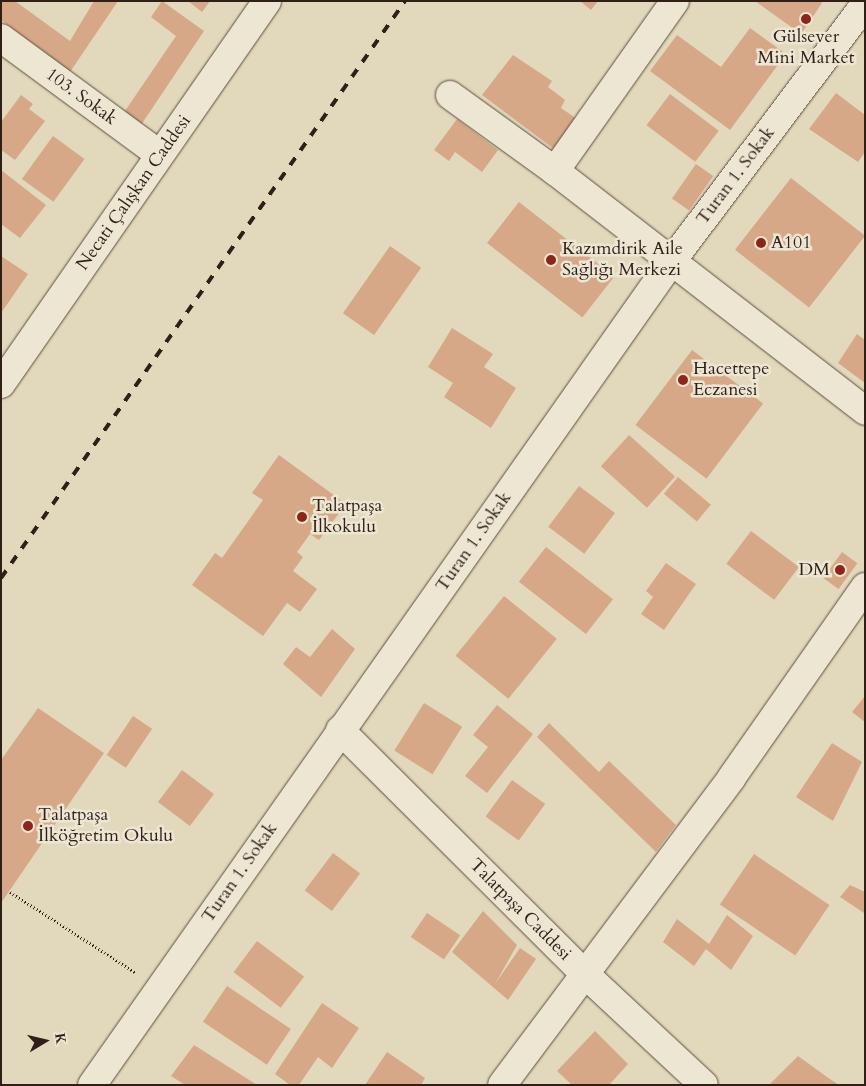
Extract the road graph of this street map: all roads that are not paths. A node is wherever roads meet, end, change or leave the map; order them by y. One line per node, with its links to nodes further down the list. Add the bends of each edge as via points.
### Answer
1 (267, 1): 6 (street, Necati Çalışkan Caddesi)
2 (675, 1): 7 (street)
3 (865, 6): 8 (street, Turan 1. Sokak)
4 (1, 38): 6 (street, 103. Sokak)
5 (450, 95): 7 (street)
6 (160, 155): 9 (street, Necati Çalışkan Caddesi)
7 (555, 171): 8 (street)
8 (671, 262): 10 (street); 12 (street, Turan 1. Sokak)
9 (1, 384)
10 (865, 411)
11 (865, 587): 13 (street)
12 (340, 730): 13 (street, Talatpaşa Caddesi); 14 (street, Turan 1. Sokak)
13 (586, 975): 15 (street); 16 (street, Talatpaşa Caddesi)
14 (92, 1085)
15 (502, 1085)
16 (704, 1085)

